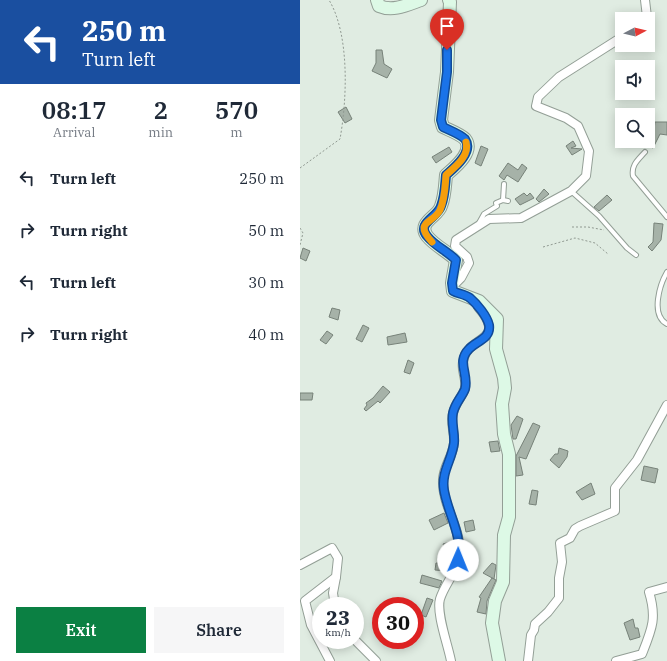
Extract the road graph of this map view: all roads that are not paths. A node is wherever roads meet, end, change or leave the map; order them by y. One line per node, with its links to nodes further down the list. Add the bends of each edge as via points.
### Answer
1 (377, 0): 2 (main road, via 379,6 386,9 399,8)
2 (421, 0)
3 (449, 0): 16 (main road, via 447,72 441,120 443,127 464,138 467,148 466,153 446,175 442,205 439,212 426,222 424,229 431,241 456,260)
4 (645, 0): 5 (street)
5 (646, 12)
6 (615, 41): 9 (street, via 559,77 538,97 536,106 566,118 578,126 585,138 589,151 586,176)
7 (645, 152): 12 (lane, via 634,164 634,176)
8 (504, 184): 10 (lane)
9 (571, 191): 13 (street, via 520,218 489,219); 14 (lane)
10 (502, 200): 11 (lane); 13 (lane, via 484,214)
11 (508, 201)
12 (667, 217)
13 (478, 226): 16 (street, via 456,240 455,246 467,257 469,263)
14 (636, 255)
15 (667, 272): 18 (lane, via 658,296 661,318)
16 (453, 286): 17 (main road, via 453,291)
17 (469, 297): 27 (street, via 484,315 489,324 489,331 468,349 463,359 465,389 457,400 452,414 454,442 443,480 444,492 459,537 460,552 440,599 439,608); 28 (main road, via 479,301 497,319 496,349 504,378 502,404 504,434 509,454 509,517 504,535 503,582 492,623)
18 (667, 324)
19 (667, 405): 29 (street, via 637,460 616,488 615,511 580,526 570,538 560,543 562,562 559,598 535,624)
20 (300, 565): 21 (street, via 332,548 338,558)
21 (336, 577): 23 (street); 25 (street, via 305,601 311,625)
22 (667, 587): 30 (street, via 649,592 654,607 654,619 642,654)
23 (334, 597)
24 (364, 649): 26 (street)
25 (330, 661)
26 (376, 661)
27 (451, 661)
28 (499, 661)
29 (528, 661)
30 (616, 661)

